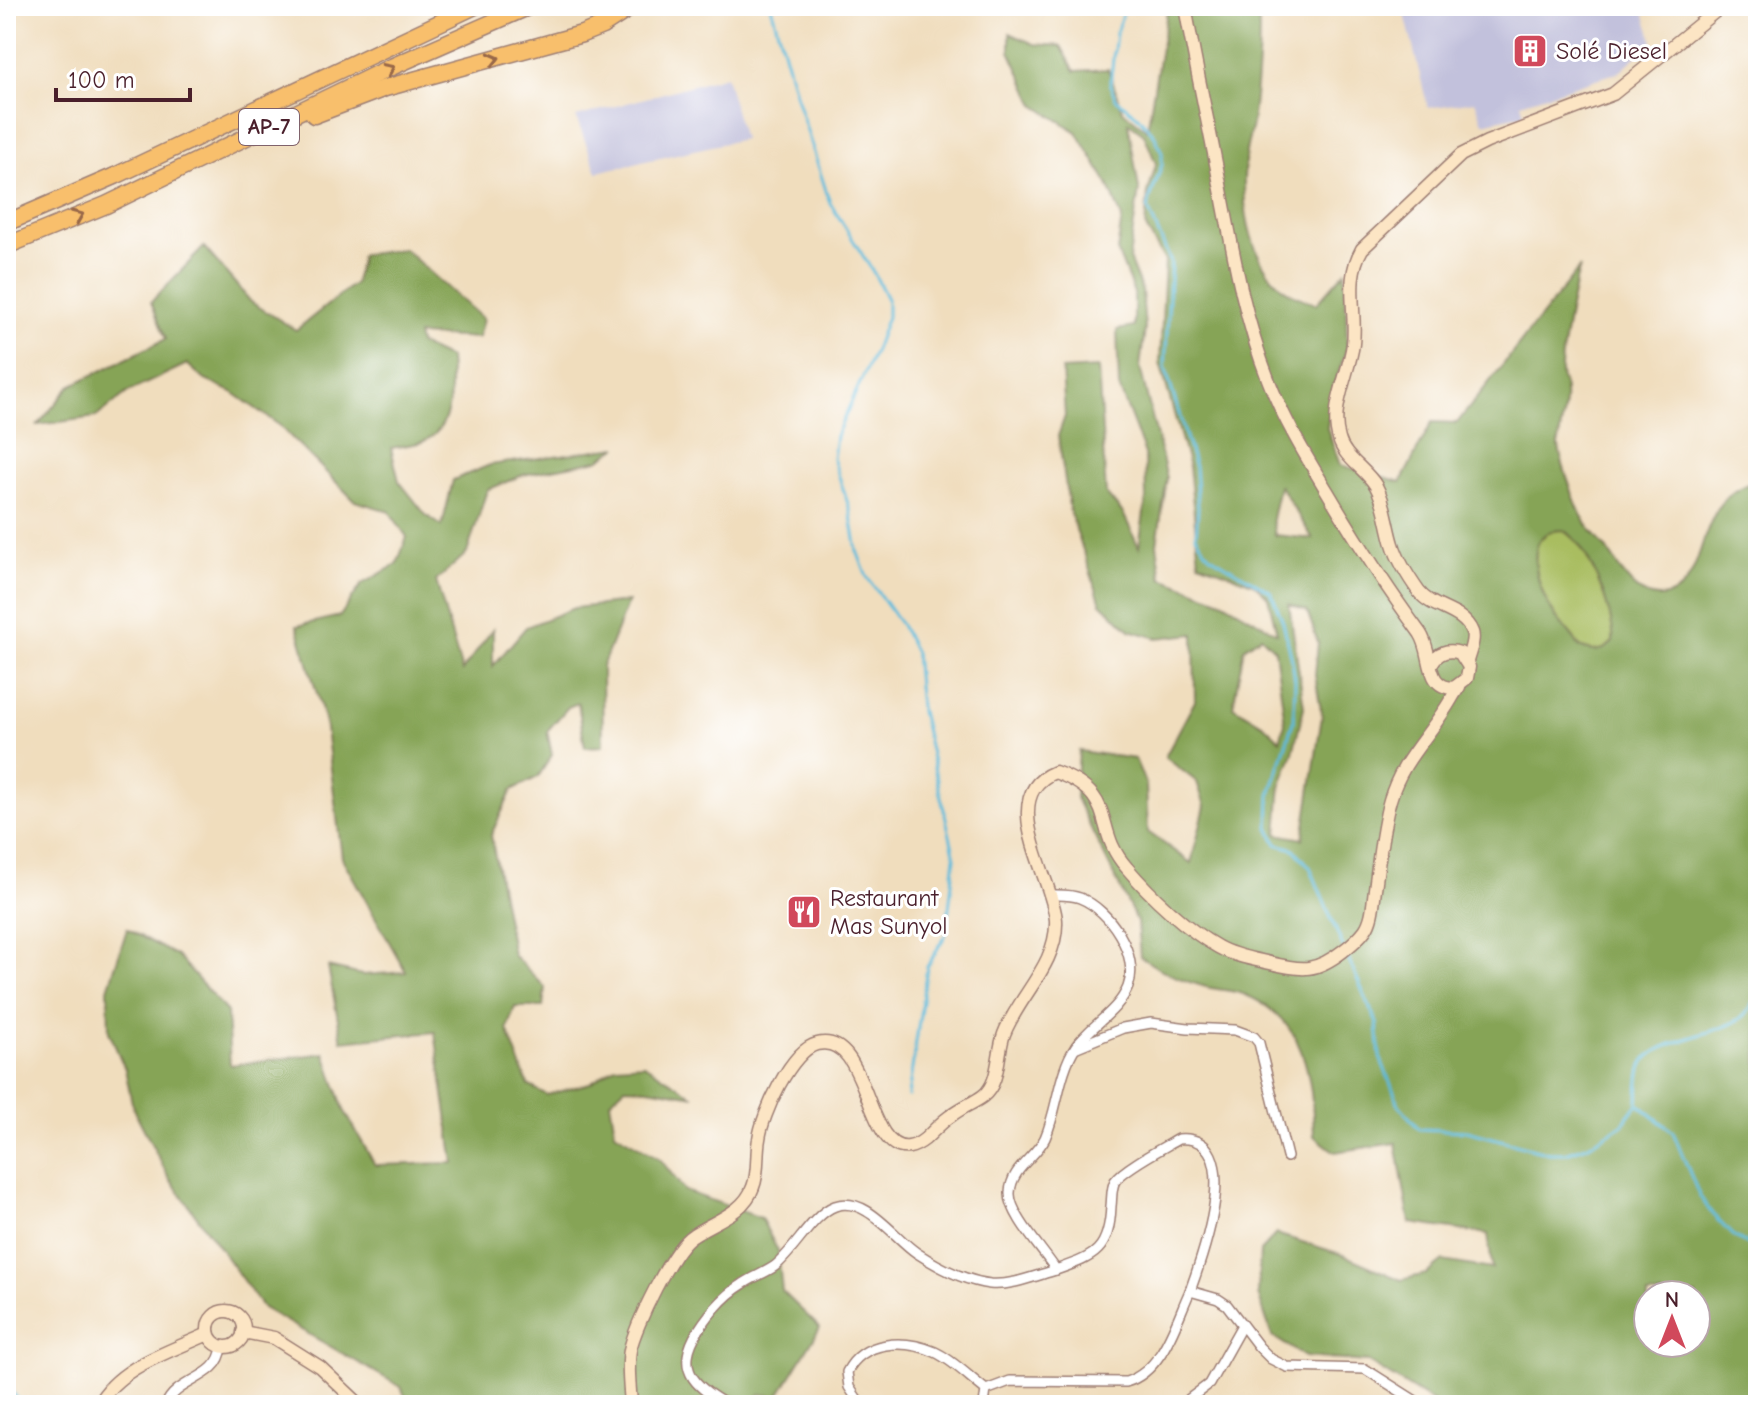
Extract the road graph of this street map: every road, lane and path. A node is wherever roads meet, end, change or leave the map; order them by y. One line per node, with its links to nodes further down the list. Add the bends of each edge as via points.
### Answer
1 (465, 6): 7 (highway)
2 (475, 6): 7 (highway, AP-7)
3 (530, 6): 8 (highway, AP-7, one-way to 3)
4 (633, 6): 8 (highway, one-way to 4, via 385,88 582,34)
5 (1185, 6): 12 (street, via 1238,274 1268,379 1327,492 1388,592)
6 (1722, 6): 11 (street, via 1613,94 1461,155 1362,249 1354,263 1353,343 1337,416 1339,440 1382,499 1394,546 1420,594)
7 (427, 27): 9 (highway, AP-7)
8 (208, 157): 10 (highway, AP-7, one-way to 8)
9 (6, 223)
10 (6, 246)
11 (1469, 627): 13 (street, via 1466,640); 14 (street)
12 (1422, 635): 13 (street); 15 (street)
13 (1450, 651): 14 (street); 15 (street)
14 (1467, 661): 17 (street, via 1467,678)
15 (1432, 663): 16 (street)
16 (1438, 684): 17 (street); 18 (street)
17 (1459, 687): 18 (street)
18 (1436, 721): 19 (street, via 1408,759 1390,800 1370,920 1328,963 1292,968 1238,955 1200,936 1115,853 1100,803 1072,778 1055,772 1038,780 1030,801 1031,836)
19 (1050, 895): 20 (street, via 1090,903 1122,938 1130,965 1124,995); 32 (street, via 1056,918 1049,957 1005,1031 991,1087 919,1144 903,1147 883,1133 855,1067 842,1051 818,1043 789,1066 762,1126 754,1187 744,1205 691,1236 669,1260 634,1335)
20 (1075, 1047): 21 (street, via 1151,1023 1235,1030 1254,1037); 22 (street, via 1045,1137 1011,1182 1012,1206)
21 (1287, 1157)
22 (1056, 1270): 23 (street, via 1093,1256 1103,1244 1115,1182 1149,1156 1189,1138 1199,1141 1213,1159 1216,1190); 33 (street, via 983,1283 913,1251 867,1212 855,1206 833,1207 793,1250 715,1308 695,1336 688,1352 689,1373)
23 (1190, 1291): 24 (street, via 1218,1299); 28 (street, via 1155,1362 1142,1376 1126,1382 1010,1381)
24 (1242, 1325): 36 (street, via 1209,1384); 37 (street, via 1271,1359 1287,1367 1365,1369)
25 (243, 1332): 26 (street, via 239,1317 225,1311 211,1319); 27 (street, via 236,1344); 31 (street, via 274,1338 320,1367)
26 (208, 1334): 27 (street); 29 (street, via 133,1369 112,1384)
27 (222, 1347): 30 (street, via 215,1367 172,1394)
28 (986, 1390): 34 (street, via 937,1353 876,1345 858,1356 847,1372 849,1387); 35 (street)
29 (98, 1405)
30 (166, 1405)
31 (360, 1405)
32 (631, 1405)
33 (727, 1405)
34 (861, 1405)
35 (984, 1405)
36 (1181, 1405)
37 (1422, 1405)

